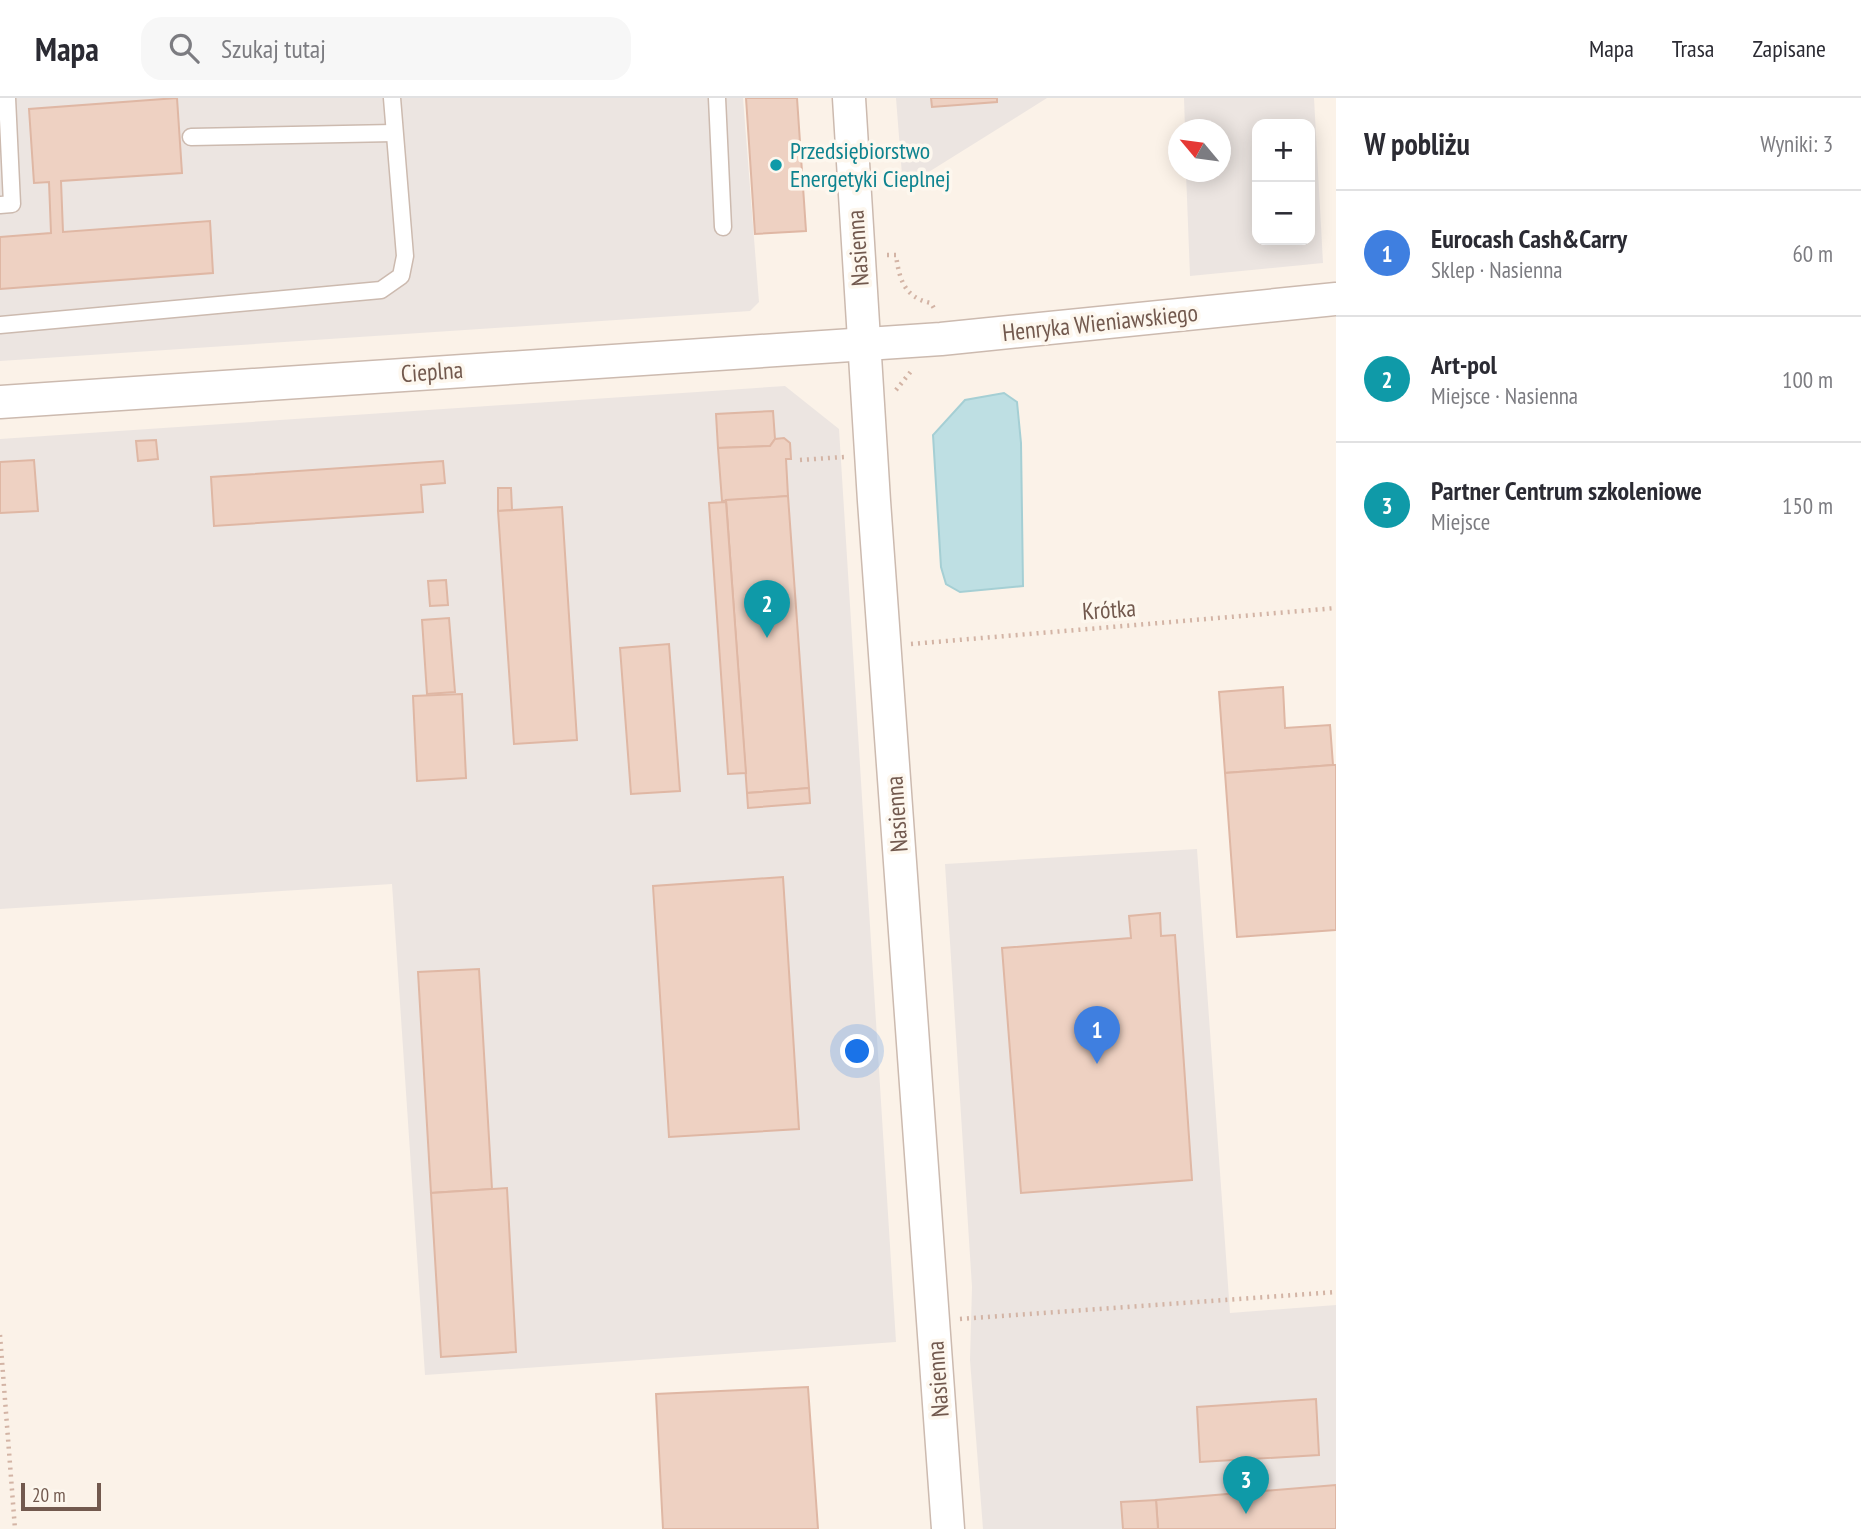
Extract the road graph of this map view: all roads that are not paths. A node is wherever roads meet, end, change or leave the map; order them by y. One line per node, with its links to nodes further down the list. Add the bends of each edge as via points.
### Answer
1 (7, 98): 7 (lane, via 12,204)
2 (392, 98): 5 (lane)
3 (717, 98): 8 (lane)
4 (849, 98): 11 (street, Nasienna)
5 (394, 134): 6 (lane); 10 (lane, via 405,256 401,276 381,290)
6 (191, 137)
7 (0, 205)
8 (723, 227)
9 (1336, 299): 11 (street, Henryka Wieniawskiego)
10 (0, 325)
11 (864, 344): 12 (street, Cieplna); 13 (street, Nasienna)
12 (0, 402)
13 (948, 1529)

